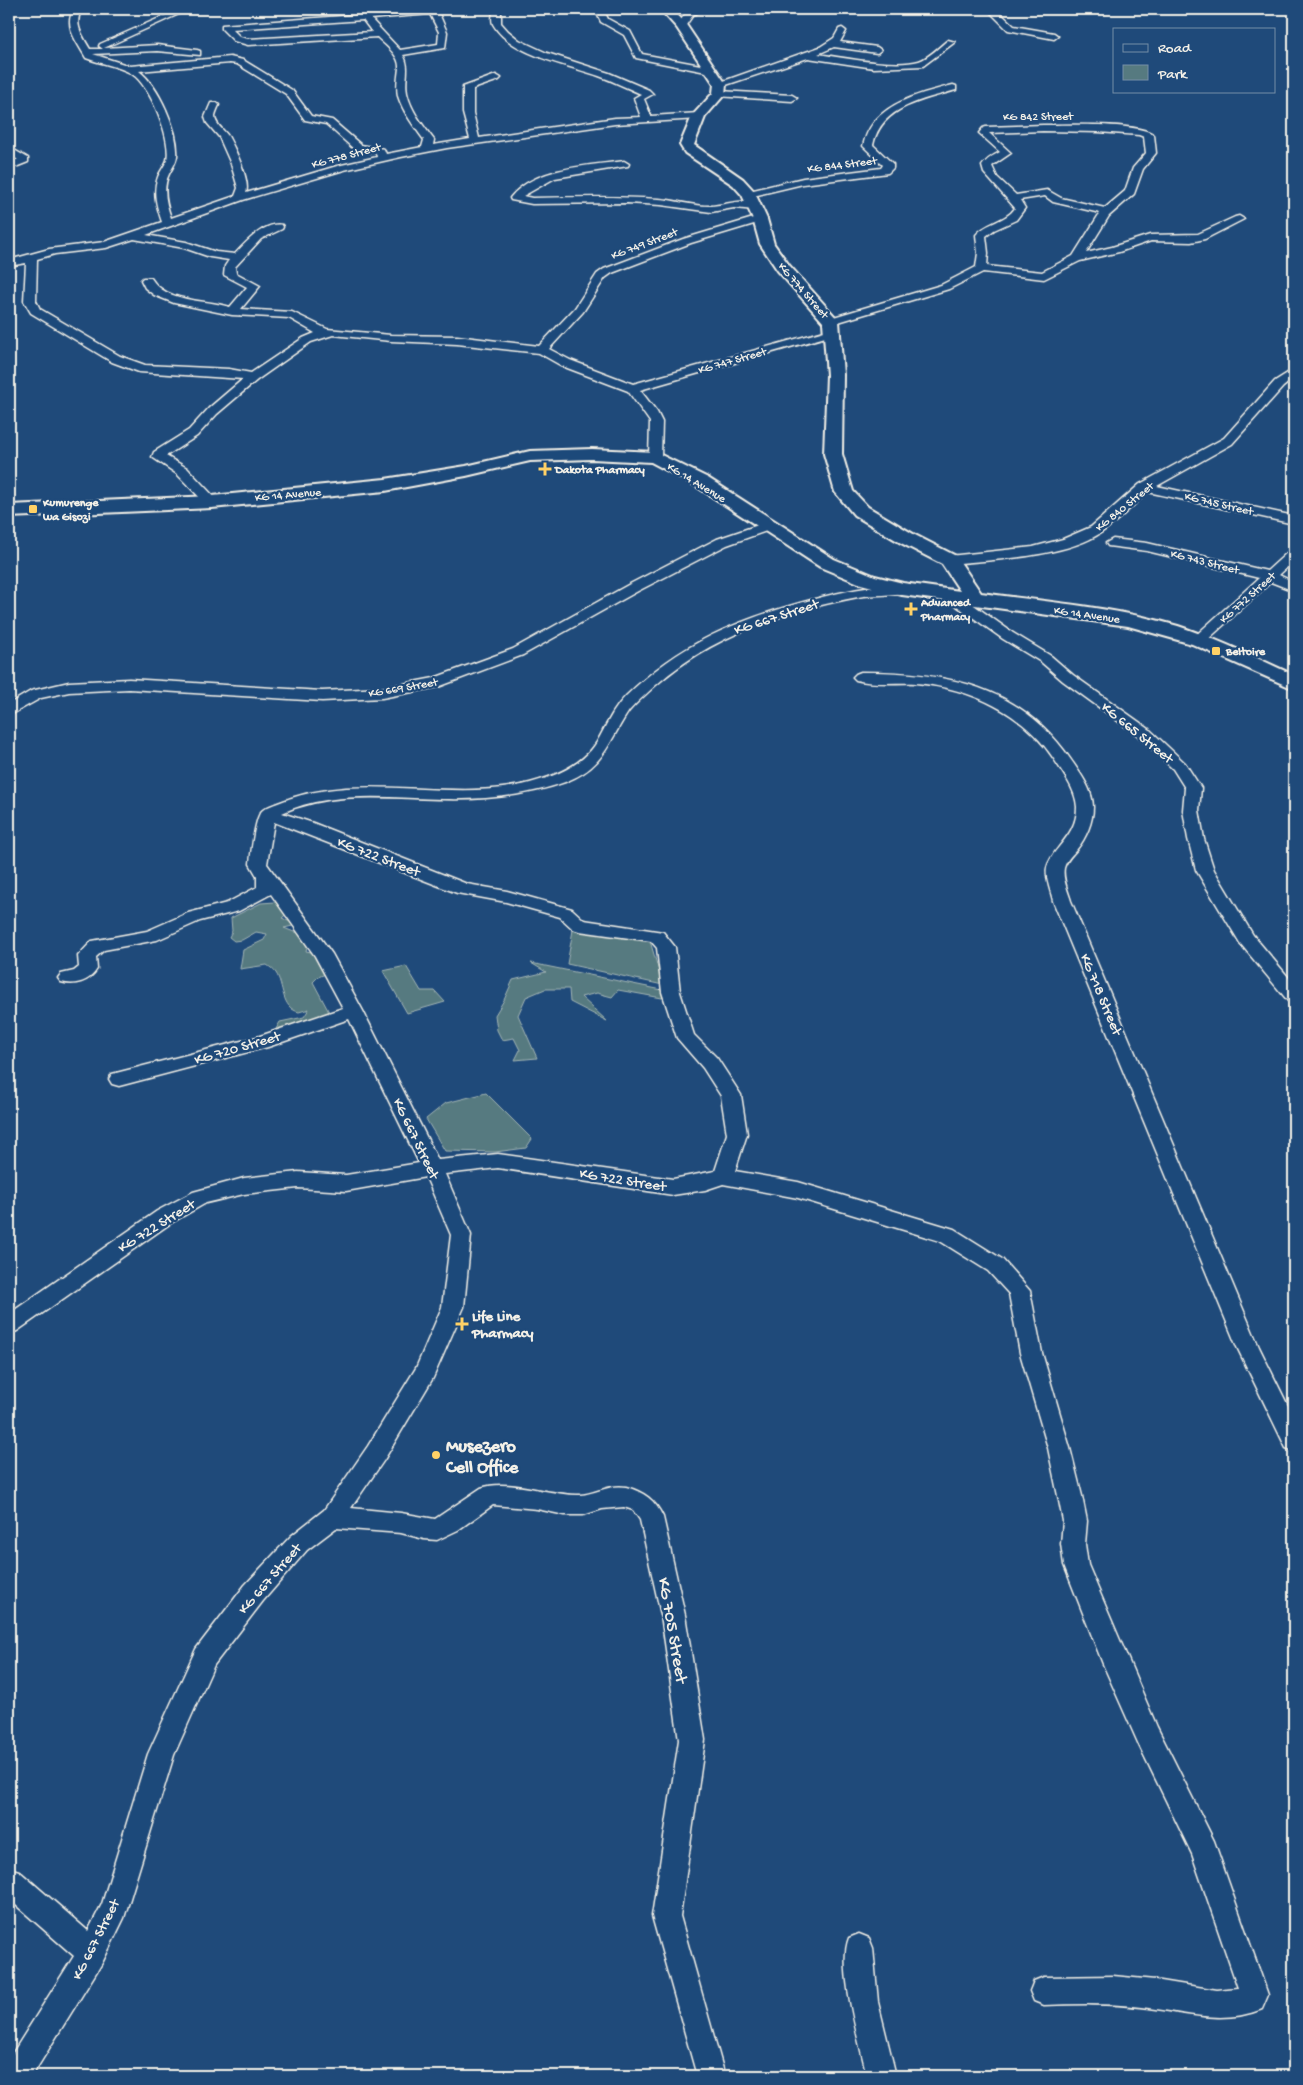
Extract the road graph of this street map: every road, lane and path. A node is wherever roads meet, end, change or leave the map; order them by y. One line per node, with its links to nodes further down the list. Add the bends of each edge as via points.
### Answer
1 (78, 9): 17 (street, via 73,16 72,27)
2 (186, 9): 17 (street)
3 (497, 9): 29 (street, via 496,20 503,30 532,50 602,73 646,92 648,94 639,98)
4 (599, 9): 22 (street, via 604,20 627,33 639,56)
5 (666, 9): 10 (street)
6 (701, 9): 10 (street, via 690,13)
7 (991, 9): 13 (street, via 1011,28)
8 (433, 10): 9 (street); 19 (street, via 443,32 442,46)
9 (366, 17): 12 (street, via 374,30); 12 (street, via 282,19 225,28 237,39 248,42)
10 (681, 26): 22 (street)
11 (842, 31): 15 (street)
12 (381, 34): 19 (street)
13 (1054, 36)
14 (951, 42): 20 (street, via 923,63 906,65 874,65)
15 (834, 44): 16 (street); 20 (street)
16 (877, 50)
17 (90, 51): 18 (street, via 164,48); 21 (street, via 89,56 94,59)
18 (197, 53)
19 (398, 53): 32 (street, via 404,65 401,83 404,97 414,120 429,140)
20 (807, 55): 25 (street)
21 (127, 69): 34 (street, via 230,60 240,62 289,92 308,118 328,121 354,147 381,151); 42 (street, via 142,76 146,82 171,138 172,158 160,189)
22 (711, 70): 25 (street)
23 (496, 78): 31 (street, via 468,87 468,113)
24 (953, 88): 39 (street, KG 844 Street, via 917,98 878,119 868,146 888,164 884,171 803,181)
25 (720, 89): 26 (street); 28 (street)
26 (792, 98)
27 (214, 105): 37 (street, via 210,117 236,164 243,188)
28 (699, 116): 29 (street, KG 778 Street); 39 (street, via 687,145 690,150 738,182)
29 (647, 119): 31 (street, KG 778 Street)
30 (1146, 132): 38 (street, KG 842 Street, via 1057,128 984,132 1006,153 991,161 987,166 989,174); 40 (street, via 1151,144 1149,158 1138,168 1130,192)
31 (475, 141): 32 (street, KG 778 Street)
32 (428, 148): 34 (street, KG 778 Street)
33 (9, 150): 35 (street, via 25,160)
34 (382, 159): 37 (street, KG 778 Street)
35 (9, 163)
36 (624, 164): 39 (street, via 552,175 515,198 532,201 627,200 711,210 734,205)
37 (239, 198): 42 (street, KG 778 Street)
38 (1013, 198): 40 (street, via 1047,194 1057,200); 49 (street, via 1020,208 1018,212 981,235)
39 (755, 207): 52 (street, KG 774 Street, via 766,244); 54 (street, KG 749 Street, via 688,241 608,271 601,276 579,310)
40 (1107, 212): 47 (street)
41 (1239, 219): 47 (street, via 1191,239 1150,238)
42 (168, 224): 44 (street, KG 778 Street)
43 (278, 227): 46 (street, via 257,237)
44 (132, 236): 45 (street, KG 778 Street, via 91,248 55,251); 46 (street)
45 (32, 258): 48 (street, KG 778 Street); 56 (street, via 30,301 35,311 116,359 143,369)
46 (237, 258): 51 (street, via 230,266 230,276 254,286)
47 (1077, 258): 49 (street, via 1044,276)
48 (9, 263)
49 (982, 269): 52 (street, via 945,287)
50 (147, 280): 51 (street, via 149,286 167,298)
51 (232, 312): 53 (street, via 292,315)
52 (831, 327): 57 (street, KG 747 Street); 66 (street, KG 774 Street, via 835,375 833,454 844,492 860,511)
53 (327, 332): 54 (street, via 457,340); 56 (street, via 307,340)
54 (542, 350): 57 (street, via 566,363)
55 (1294, 373): 59 (street, KG 840 Street, via 1279,384 1228,442)
56 (253, 377): 60 (street, via 193,433 158,457 182,471)
57 (632, 388): 58 (street, via 656,422)
58 (655, 457): 60 (street, KG 14 Avenue, via 530,456 385,485); 63 (street, KG 14 Avenue, via 702,482)
59 (1145, 487): 62 (street, KG 745 Street); 66 (street, KG 840 Street, via 1096,530 1068,542 1032,551)
60 (212, 502): 61 (street, KG 14 Avenue)
61 (9, 510)
62 (1294, 520)
63 (767, 526): 69 (street, KG 14 Avenue, via 826,563); 75 (street, KG 669 Street, via 706,550 518,652 438,682 382,694 322,696 129,684 69,687 36,694)
64 (1113, 543): 67 (street, KG 743 Street, via 1147,547)
65 (1294, 554): 67 (street, KG 772 Street)
66 (949, 560): 71 (street, KG 774 Street)
67 (1269, 576): 68 (street, KG 743 Street); 72 (street, KG 772 Street)
68 (1294, 587)
69 (902, 589): 70 (street, KG 14 Avenue); 76 (street, KG 667 Street, via 866,591 798,607 749,622 705,642 666,666 628,702 591,761 556,780 488,793 324,795)
70 (952, 596): 71 (street, KG 14 Avenue); 79 (street, KG 665 Street, via 1046,659 1143,732 1179,766 1193,788 1191,810 1205,870 1246,940)
71 (976, 600): 72 (street, KG 14 Avenue, via 1128,620)
72 (1199, 640): 74 (street, KG 14 Avenue)
73 (861, 677): 85 (street, KG 718 Street, via 929,680 986,694 1026,717 1061,755 1084,798 1085,810 1077,836 1056,866 1062,901 1244,1338)
74 (1294, 683)
75 (9, 710)
76 (268, 814): 77 (street); 83 (street, KG 722 Street, via 463,889 566,913 578,925 657,936 666,947 671,992 686,1038 710,1063 731,1095 738,1134)
77 (258, 864): 78 (street, via 266,876 266,890 233,907 194,917 151,936 98,945 87,956 88,969 79,976); 80 (street, KG 667 Street, via 323,954)
78 (67, 978)
79 (1294, 997)
80 (354, 1011): 81 (street, KG 720 Street, via 262,1042); 82 (street, KG 667 Street)
81 (119, 1079)
82 (432, 1168): 83 (street, KG 722 Street, via 498,1161 673,1187); 84 (street, KG 722 Street, via 346,1183 298,1180 244,1186 200,1197 164,1217); 86 (street, KG 667 Street, via 461,1236 454,1307 425,1372)
83 (724, 1176): 90 (street, via 808,1193 947,1234 995,1265 1019,1291 1031,1353 1070,1496 1073,1544 1079,1574 1140,1718 1204,1850 1254,1995 1252,1999 1233,2004 1130,1992)
84 (9, 1325)
85 (1294, 1441)
86 (332, 1517): 89 (street, KG 667 Street, via 299,1542 254,1593 205,1657 161,1754 114,1908); 92 (street, KG 705 Street, via 401,1523 437,1530 489,1494 564,1505 583,1505 624,1497 641,1503 651,1517 673,1615 692,1740 666,1916)
87 (9, 1881): 89 (street)
88 (859, 1948): 93 (street, via 864,2002)
89 (92, 1953): 91 (street, KG 667 Street)
90 (1044, 1992)
91 (15, 2076)
92 (711, 2076)
93 (882, 2076)

